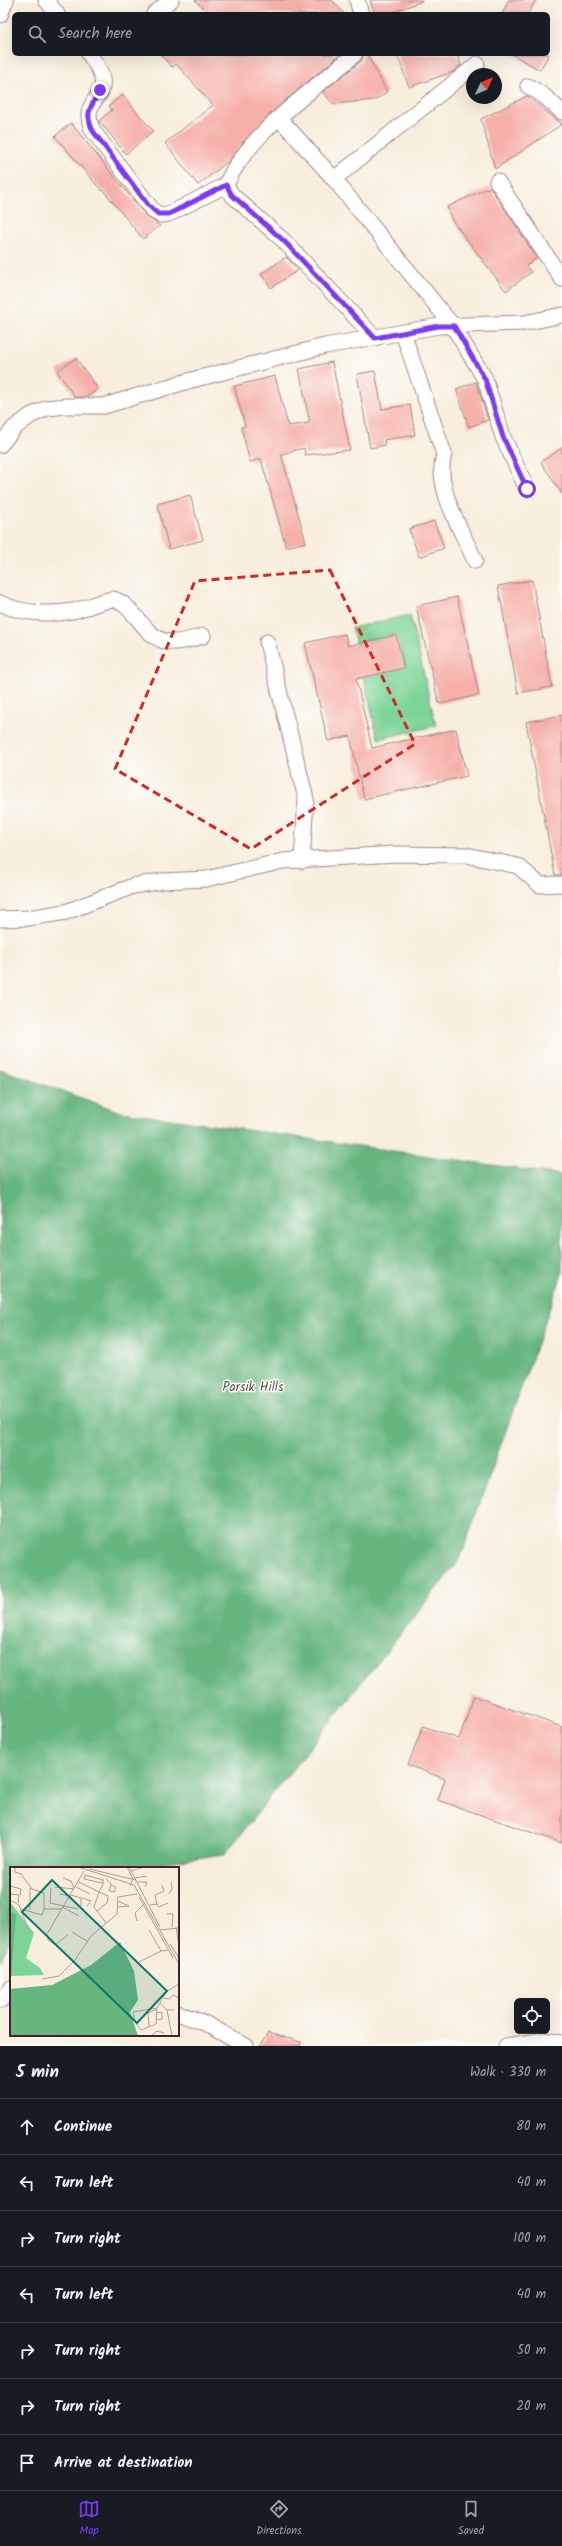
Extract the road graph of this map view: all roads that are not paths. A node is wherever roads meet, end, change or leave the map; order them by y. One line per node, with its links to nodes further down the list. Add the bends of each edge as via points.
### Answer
1 (6, 0): 8 (street)
2 (46, 0): 5 (street)
3 (171, 0): 6 (street)
4 (357, 0): 7 (street)
5 (55, 12)
6 (156, 12)
7 (360, 12)
8 (0, 15)
9 (94, 56): 17 (street, via 103,80 88,119 93,131 153,211 161,215 169,214)
10 (353, 56): 14 (street)
11 (477, 64): 15 (street)
12 (528, 86): 13 (street, via 543,94)
13 (562, 112)
14 (280, 119): 15 (street); 17 (street, via 247,149 233,169)
15 (334, 179): 20 (street)
16 (497, 181): 18 (street)
17 (226, 185): 22 (street, via 232,195 284,241)
18 (562, 279)
19 (562, 315): 20 (street, via 525,323)
20 (454, 326): 21 (street); 24 (street, via 485,379 503,437)
21 (403, 333): 22 (street); 25 (street, via 444,454 440,465 446,494)
22 (375, 338): 23 (street, via 325,346 256,363 104,406 47,408 14,428)
23 (0, 445)
24 (527, 489)
25 (475, 561)
26 (0, 603): 27 (street, via 7,607 45,612 79,609 113,599 128,607 153,636 165,641 175,642)
27 (202, 636)
28 (266, 642): 29 (street, via 306,799)
29 (302, 861): 30 (street, via 395,854 466,855 518,866 540,885); 31 (street, via 283,861 206,879 162,881 134,886 66,912)
30 (562, 884)
31 (0, 919)
32 (10, 1989): 33 (street)
33 (0, 2001)
34 (179, 2013): 36 (street, via 206,2024)
35 (562, 2043): 37 (street, via 544,2040)
36 (246, 2046)
37 (506, 2046)

